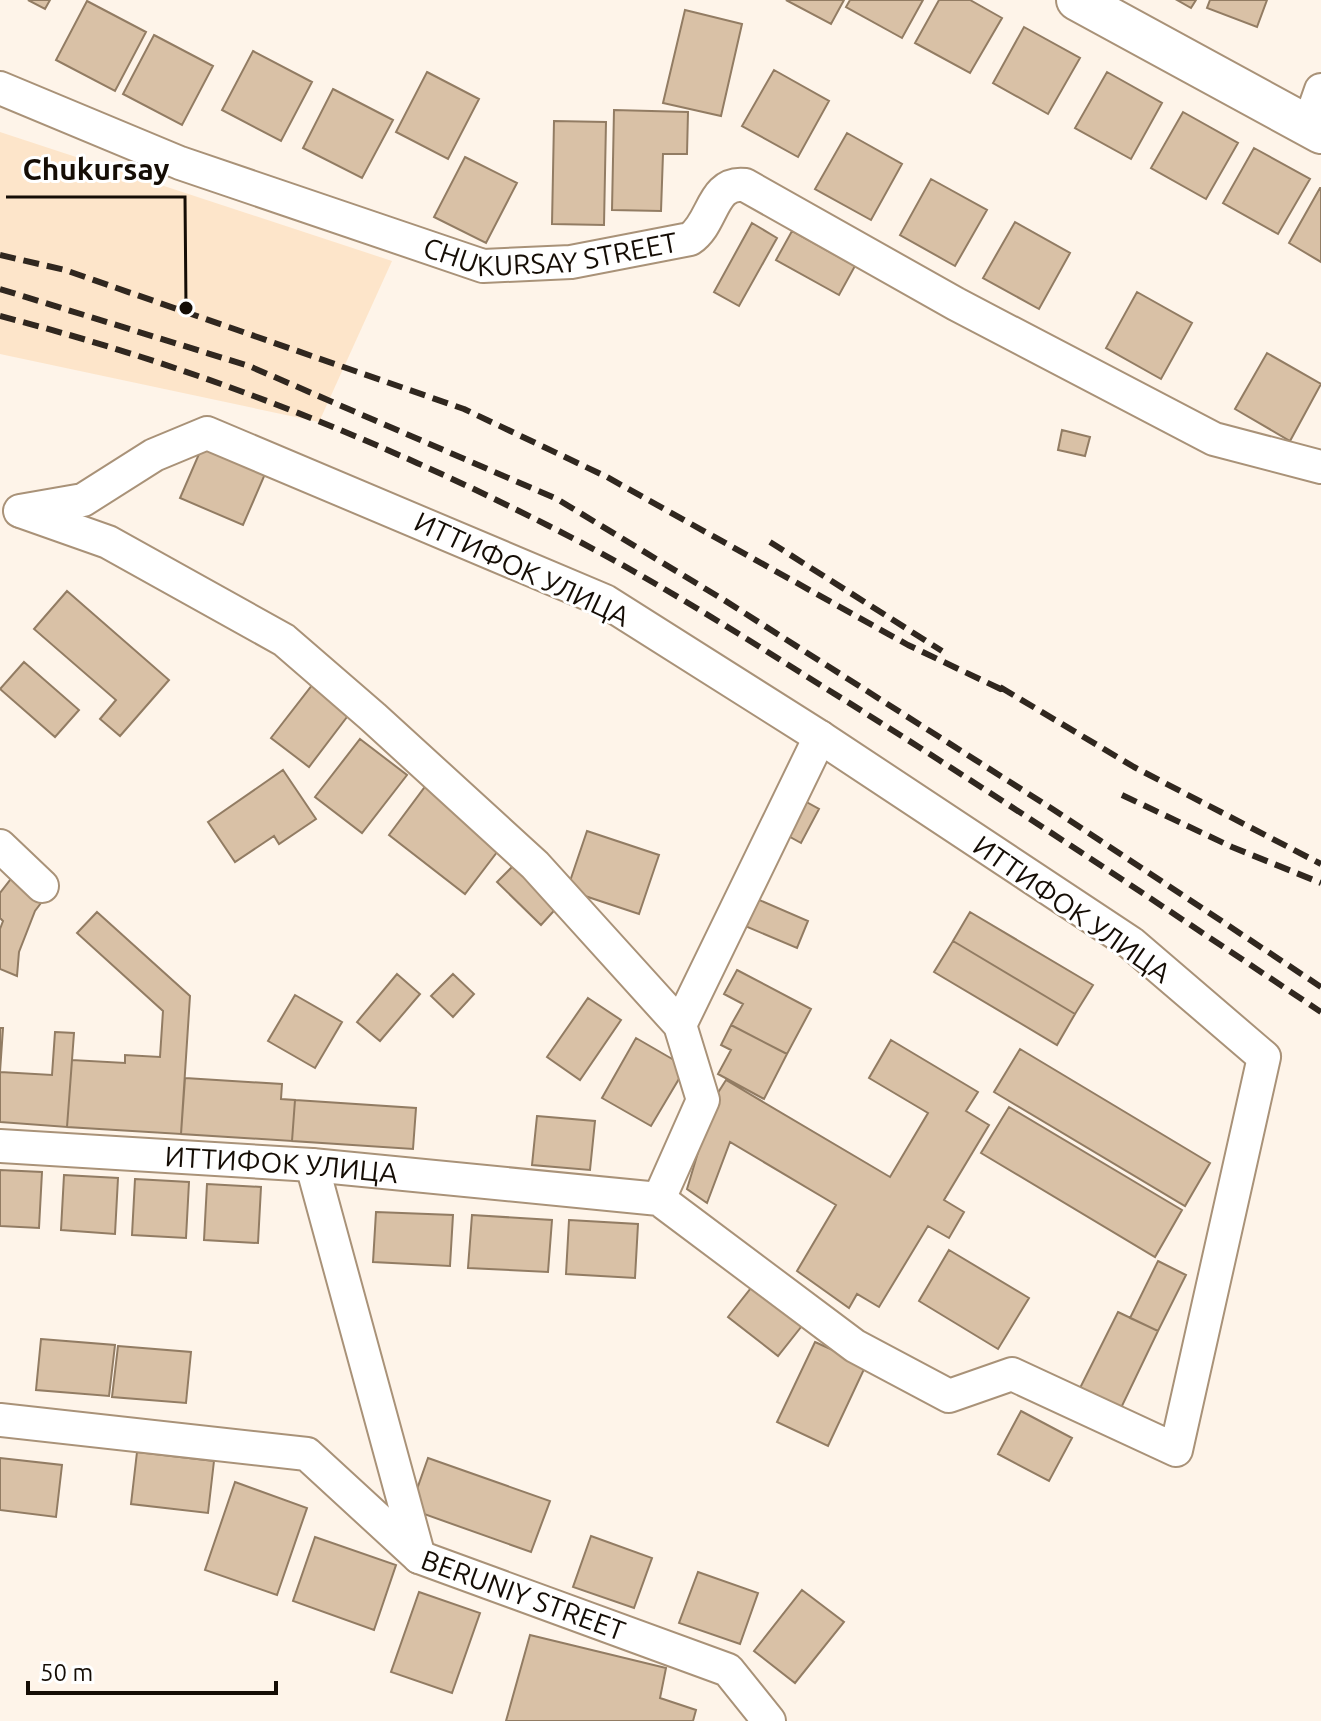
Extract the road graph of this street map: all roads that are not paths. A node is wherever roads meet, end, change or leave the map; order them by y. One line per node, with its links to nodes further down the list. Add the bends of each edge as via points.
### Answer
1 (1077, 0): 4 (street)
2 (0, 88): 5 (street, CHUKURSAY STREET, via 180,163 495,268 571,262 690,239 700,233 722,190 745,185 956,304 1214,439)
3 (1321, 90): 4 (street)
4 (1315, 130)
5 (1321, 467)
6 (10, 511): 7 (street, ИТТИФОК УЛИЦА, via 83,500 154,455 207,433 605,601); 10 (street, ИТТИФОК УЛИЦА, via 108,542 284,640 535,865)
7 (820, 737): 10 (street); 13 (street, ИТТИФОК УЛИЦА, via 1131,943 1264,1057 1176,1450 1012,1374 949,1396 855,1346)
8 (0, 846): 9 (street)
9 (42, 886)
10 (680, 1025): 13 (street, ИТТИФОК УЛИЦА, via 703,1100)
11 (0, 1146): 12 (street, ИТТИФОК УЛИЦА)
12 (312, 1165): 13 (street, ИТТИФОК УЛИЦА); 15 (street)
13 (659, 1199)
14 (0, 1420): 15 (street, BERUNIY STREET, via 307,1454)
15 (419, 1557): 16 (street, BERUNIY STREET, via 728,1670)
16 (769, 1721)

